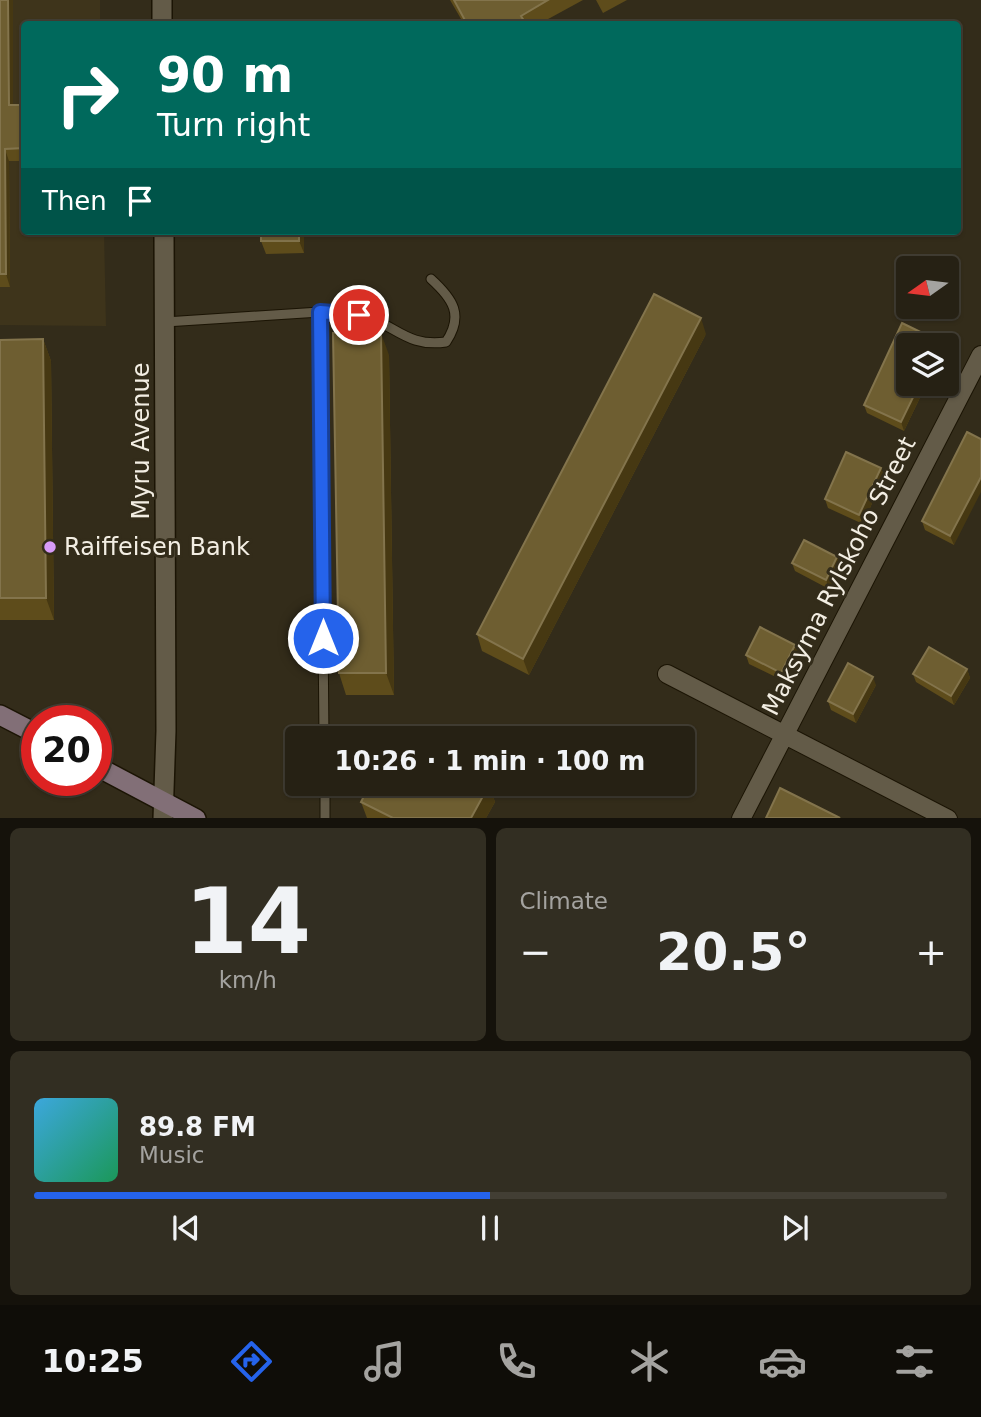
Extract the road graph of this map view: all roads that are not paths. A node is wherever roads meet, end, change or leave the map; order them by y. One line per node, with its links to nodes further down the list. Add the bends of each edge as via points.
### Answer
1 (162, 0): 2 (street)
2 (162, 21)
3 (164, 235): 6 (street, Myru Avenue)
4 (430, 279): 5 (lane, via 446,293 456,315 446,342 410,340 359,315)
5 (320, 312): 6 (lane); 11 (lane)
6 (165, 323): 15 (street, Myru Avenue)
7 (981, 355): 12 (street, Maksyma Rylskoho Street)
8 (667, 674): 12 (street)
9 (0, 715): 10 (main road)
10 (21, 726)
11 (324, 726)
12 (785, 733): 18 (street, Maksyma Rylskoho Street); 19 (street)
13 (112, 776): 15 (main road)
14 (325, 796): 17 (lane)
15 (164, 810): 16 (main road)
16 (195, 818)
17 (326, 818)
18 (741, 818)
19 (948, 818)

